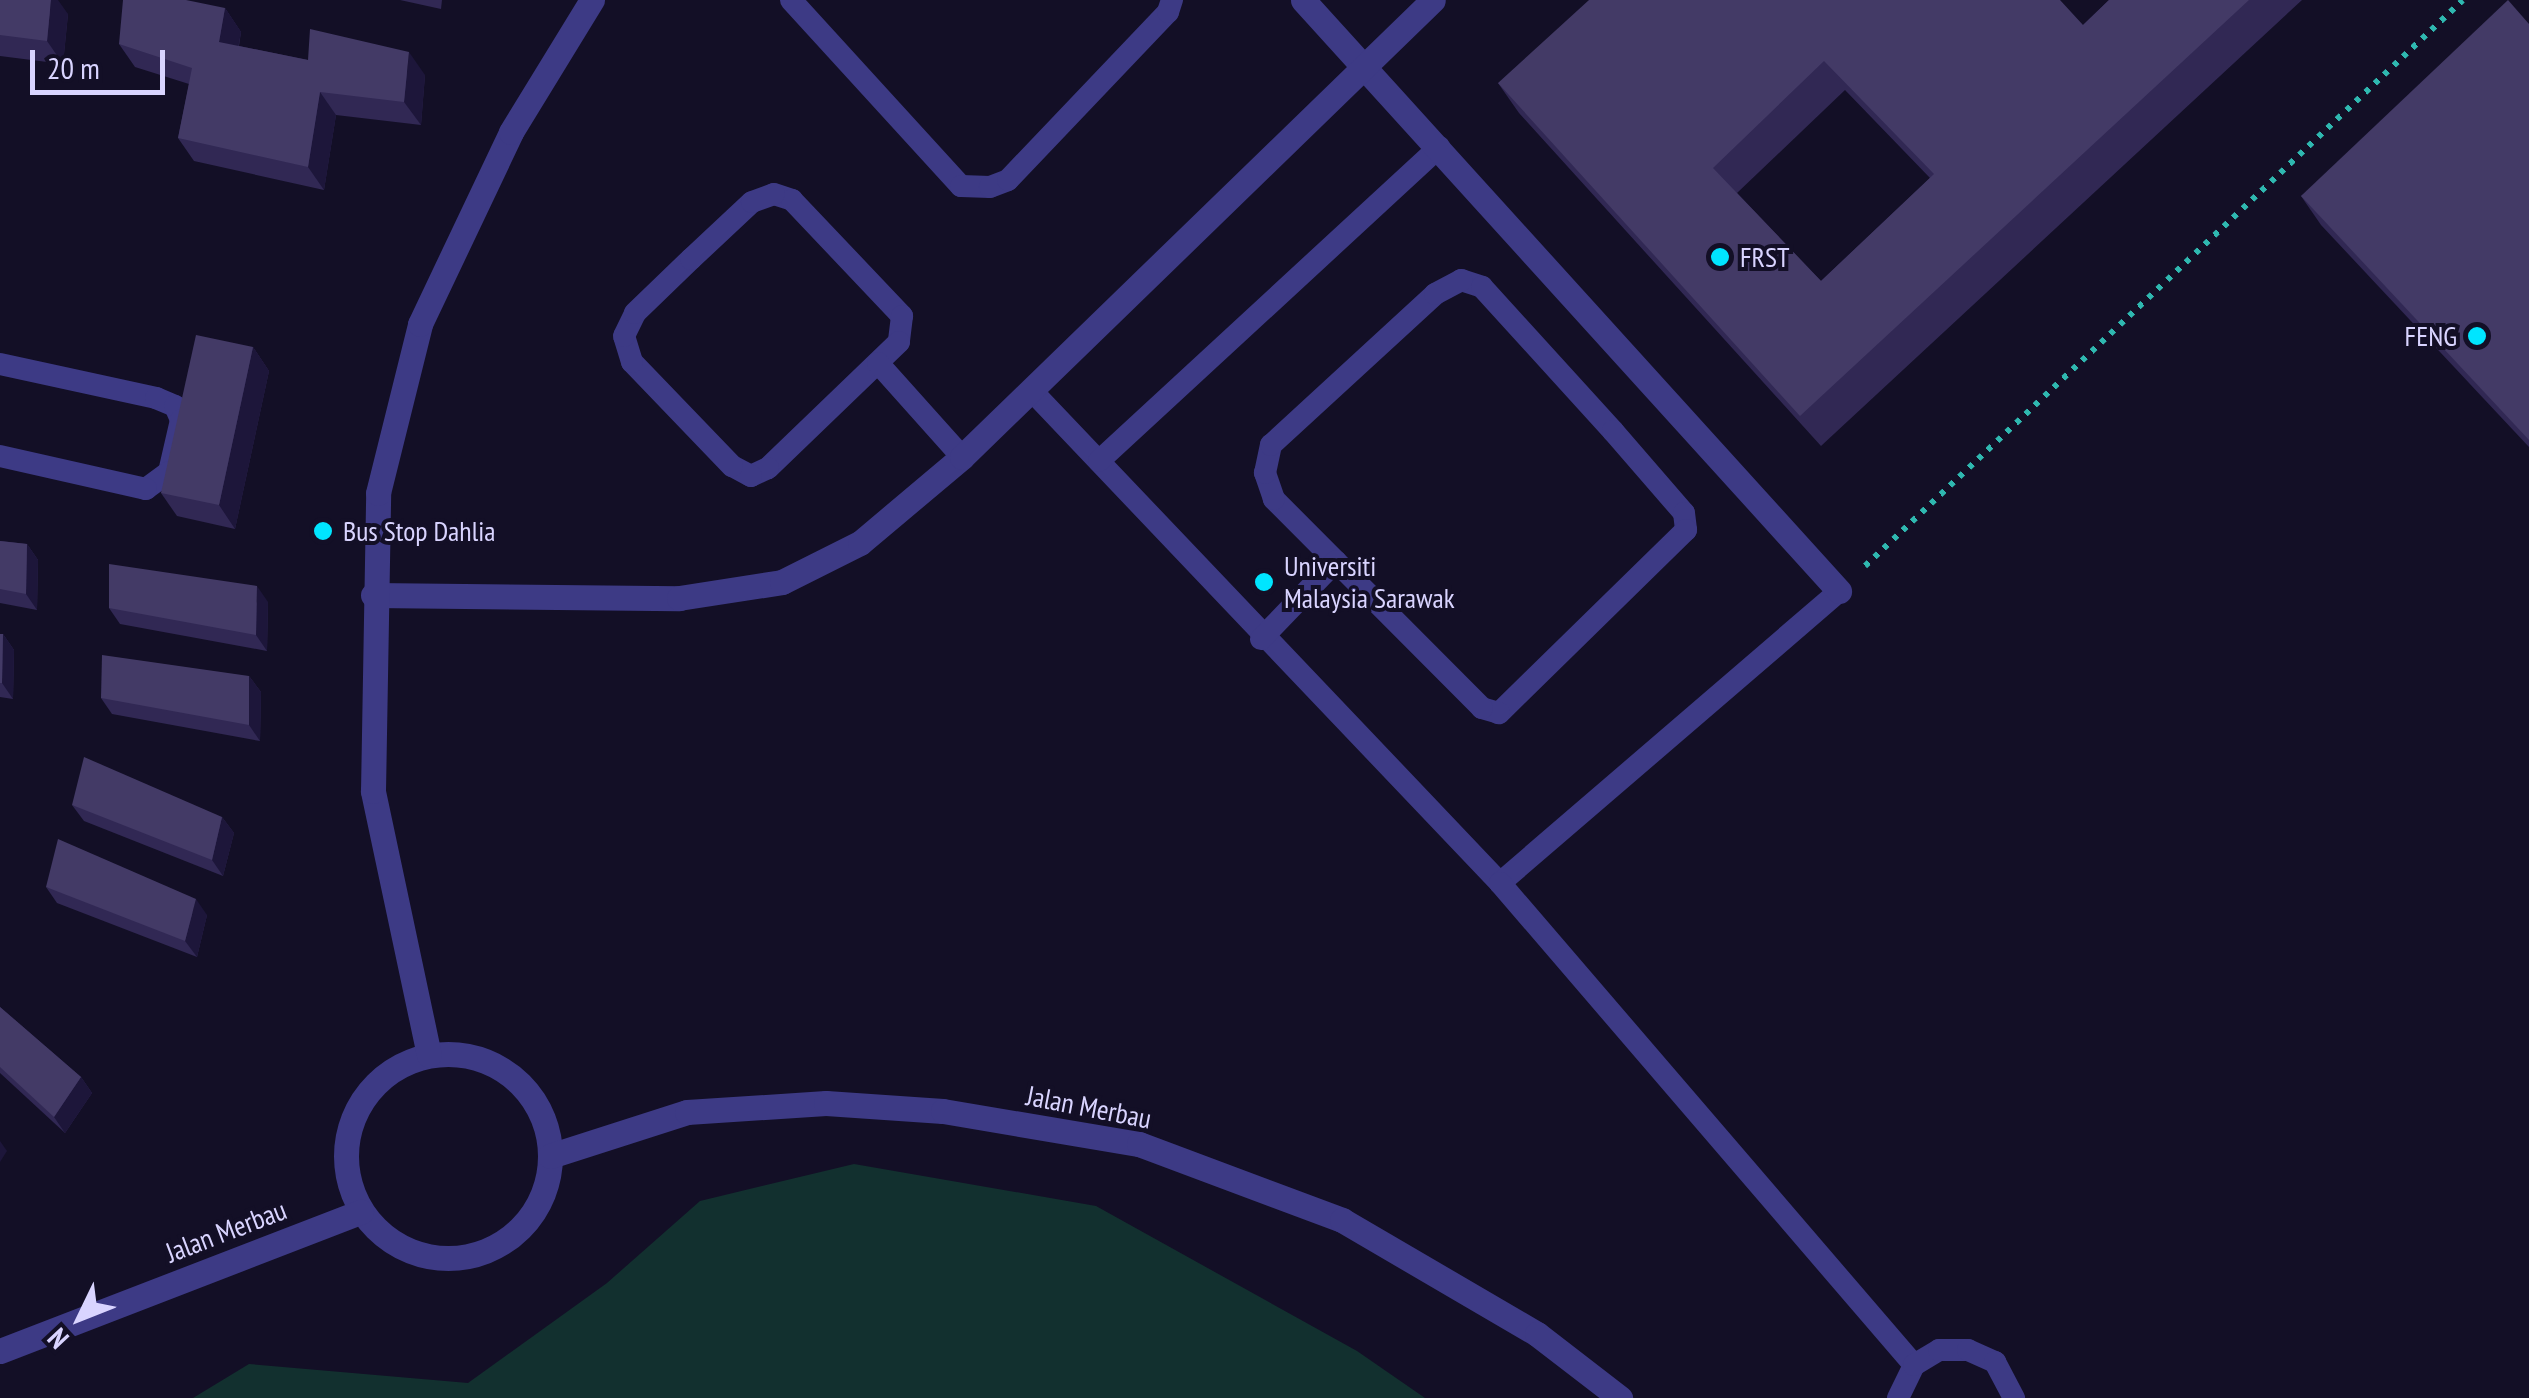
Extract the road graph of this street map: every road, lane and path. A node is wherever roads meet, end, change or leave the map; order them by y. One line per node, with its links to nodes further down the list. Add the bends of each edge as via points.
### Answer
1 (592, 0): 17 (street, via 511,132 420,324 378,492)
2 (791, 0): 3 (lane, via 961,186 990,187 1008,180 1168,12)
3 (1172, 0)
4 (1302, 0): 7 (street)
5 (1433, 0): 7 (street)
6 (2463, 0): 16 (path)
7 (1363, 65): 8 (street); 11 (street)
8 (1440, 147): 14 (lane); 16 (street)
9 (878, 363): 9 (lane, via 899,342 902,316 792,200 774,194 752,202 691,259 635,313 624,336 632,362 732,466 750,476 768,468); 13 (lane)
10 (0, 364): 12 (lane, via 156,398 174,406 181,420 169,472 146,490)
11 (1032, 391): 13 (street); 14 (lane)
12 (0, 456)
13 (962, 457): 17 (street, via 860,543 782,582 679,598)
14 (1100, 461): 18 (lane)
15 (1336, 561): 15 (lane, via 1274,499 1265,473 1271,444 1435,294 1461,280 1482,287 1613,431 1684,513 1686,530 1499,714 1482,708); 18 (lane)
16 (1839, 591): 19 (lane)
17 (373, 595): 20 (street, via 372,792)
18 (1261, 639): 19 (lane)
19 (1500, 883): 24 (lane)
20 (429, 1055): 21 (street, via 488,1061 513,1078 546,1126); 22 (street, via 398,1066 372,1087 354,1115 346,1148)
21 (550, 1156): 22 (street, via 530,1217 507,1240 477,1254 445,1259 413,1252 384,1236); 25 (street, Jalan Merbau, via 687,1112 826,1103 943,1111 1139,1144 1342,1220 1537,1334)
22 (362, 1212): 23 (street, Jalan Merbau)
23 (0, 1351)
24 (1914, 1365): 26 (lane); 27 (lane, via 1939,1350 1968,1350 1995,1362)
25 (1620, 1398)
26 (1898, 1398)
27 (2014, 1398)

